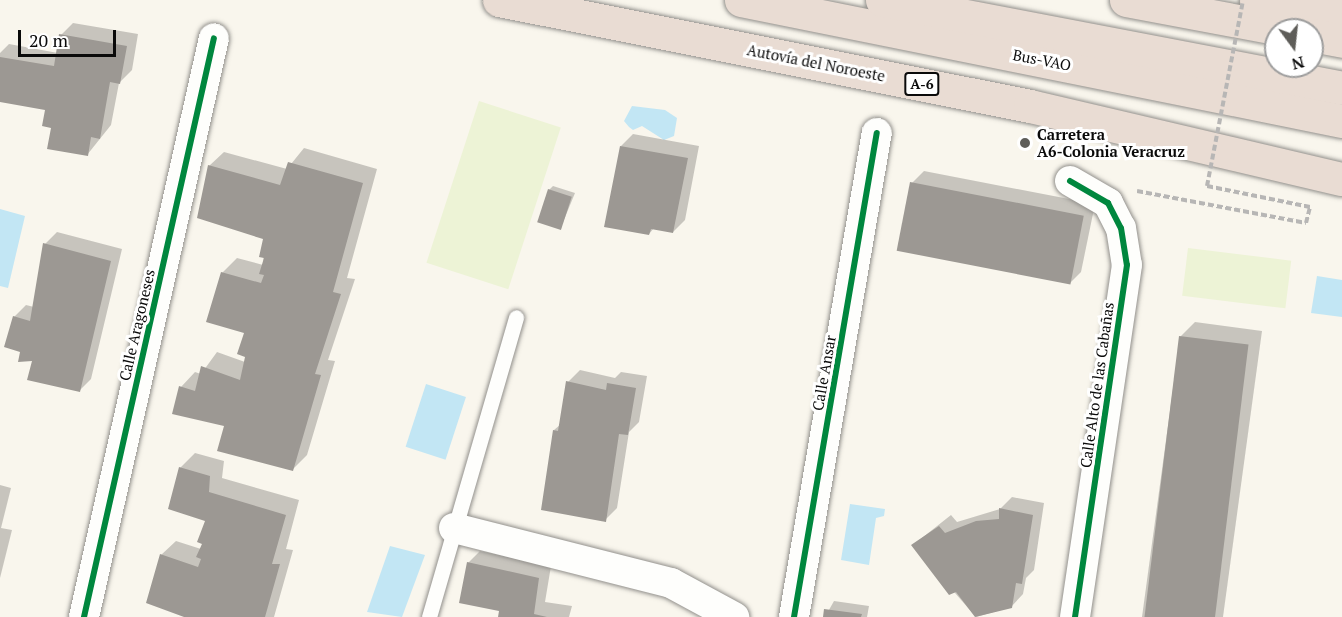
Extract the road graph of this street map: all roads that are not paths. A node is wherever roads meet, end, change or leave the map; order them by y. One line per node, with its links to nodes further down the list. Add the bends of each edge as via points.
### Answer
1 (499, 0): 14 (highway, Autovía del Noroeste / A-6, via 1030,106)
2 (741, 0): 12 (highway, Bus-VAO)
3 (882, 0): 11 (highway)
4 (1126, 0): 7 (highway)
5 (1256, 0): 6 (highway)
6 (1342, 11)
7 (1264, 26)
8 (1324, 37): 10 (highway)
9 (214, 38): 18 (street, Calle Aragoneses)
10 (1342, 41)
11 (1342, 88)
12 (1342, 121)
13 (877, 133): 21 (street, Calle Ansar)
14 (1342, 179)
15 (1070, 181): 22 (street, Calle Alto de las Cabañas, via 1108,203 1121,228 1127,265)
16 (516, 318): 17 (lane)
17 (454, 528): 19 (lane); 20 (street, via 671,583)
18 (84, 617)
19 (429, 617)
20 (734, 617)
21 (794, 617)
22 (1075, 617)

